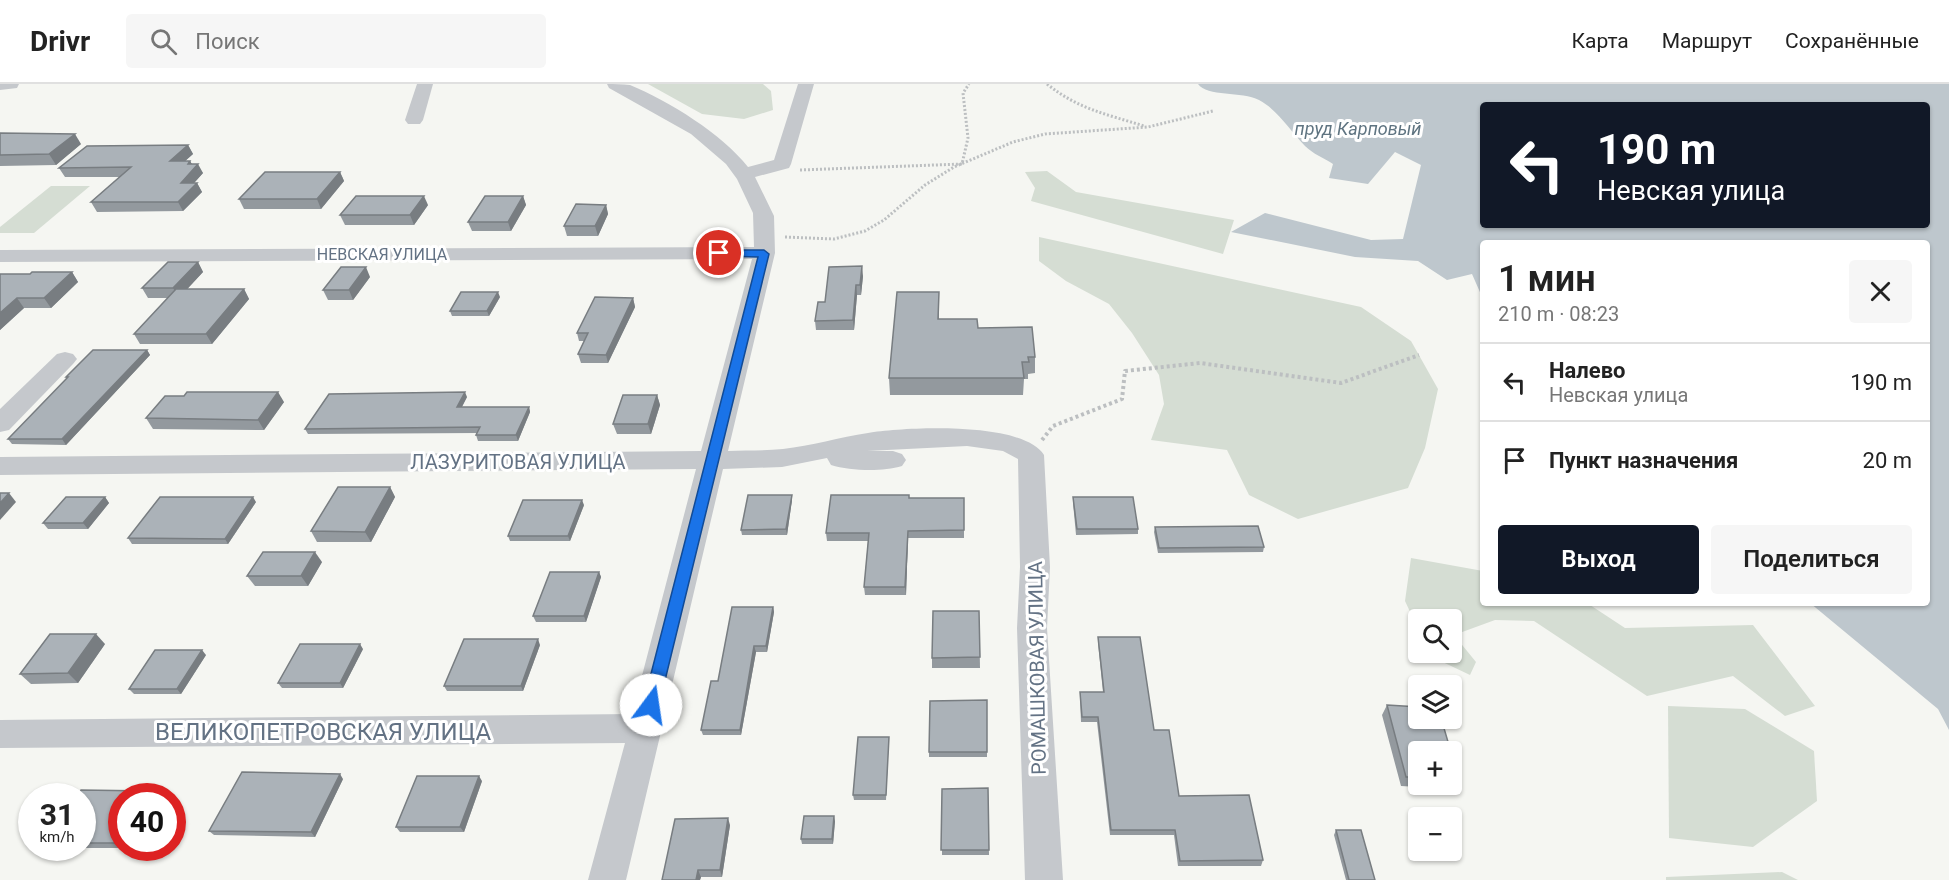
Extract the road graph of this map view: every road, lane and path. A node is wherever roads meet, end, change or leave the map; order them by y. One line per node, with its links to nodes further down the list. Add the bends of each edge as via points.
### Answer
1 (11, 84): 7 (street)
2 (425, 84): 9 (street)
3 (615, 84): 13 (street, via 712,140)
4 (806, 84): 12 (street, via 782,164)
5 (969, 84): 11 (path, via 963,93 970,129)
6 (1047, 84): 10 (path, via 1079,106)
7 (0, 85)
8 (1213, 111): 10 (path)
9 (414, 120)
10 (1148, 127): 11 (path, via 1045,134 1013,142)
11 (962, 164): 12 (path, via 810,171); 14 (path, via 925,185 865,231 834,239)
12 (771, 167): 13 (street)
13 (744, 174): 14 (street, via 753,188)
14 (772, 245): 15 (street, НЕВСКАЯ УЛИЦА); 21 (street)
15 (0, 256)
16 (1419, 355): 19 (path, via 1341,383 1200,363 1125,372 1122,399 1053,426)
17 (65, 359): 18 (street)
18 (0, 424)
19 (1031, 455): 20 (street, ЛАЗУРИТОВАЯ УЛИЦА, via 1009,443 967,437 871,441); 27 (street, РОМАШКОВАЯ УЛИЦА, via 1035,567 1032,628)
20 (782, 458): 21 (street, ЛАЗУРИТОВАЯ УЛИЦА); 22 (street)
21 (714, 459): 23 (street, ЛАЗУРИТОВАЯ УЛИЦА); 24 (street)
22 (893, 460)
23 (0, 466)
24 (645, 728): 25 (street, ВЕЛИКОПЕТРОВСКАЯ УЛИЦА); 26 (street)
25 (0, 734)
26 (608, 880)
27 (1044, 880)

